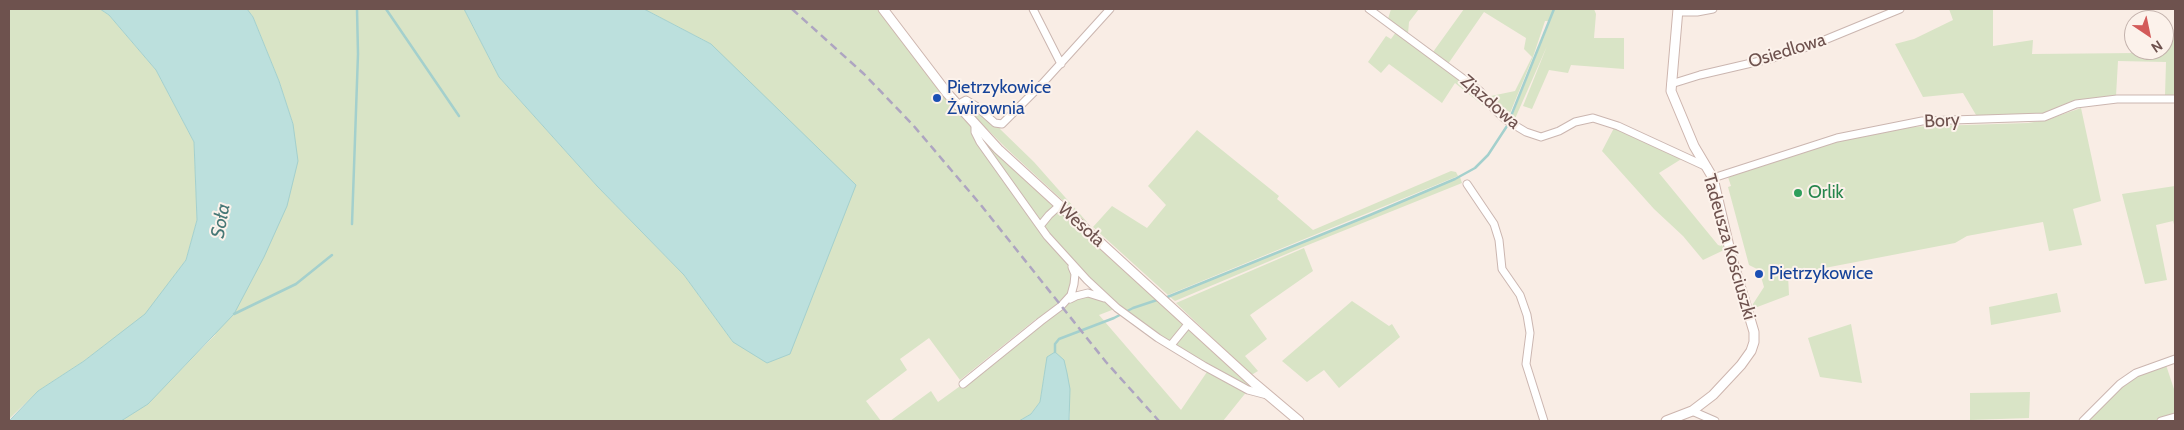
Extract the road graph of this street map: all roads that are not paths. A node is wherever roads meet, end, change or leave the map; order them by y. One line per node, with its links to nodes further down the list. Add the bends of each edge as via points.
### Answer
1 (883, 9): 11 (main road, Wesoła)
2 (1033, 9): 8 (street)
3 (1110, 9): 8 (street)
4 (1369, 9): 13 (street, Zjazdowa, via 1480,91 1506,120 1526,132 1541,137 1593,118 1618,126)
5 (1713, 9): 7 (street, via 1696,12)
6 (1900, 9): 9 (street, Osiedlowa, via 1810,46)
7 (1678, 10): 9 (main road, Tadeusza Kościuszki)
8 (1061, 64): 11 (street, via 1002,124 995,123 966,100)
9 (1672, 84): 13 (main road, Tadeusza Kościuszki, via 1671,91 1694,146)
10 (2175, 99): 14 (street, Bory, via 2117,99 2076,104 2044,117 1922,121 1837,138)
11 (958, 105): 12 (main road, Wesoła)
12 (975, 125): 16 (main road, Wesoła); 17 (street, via 980,142)
13 (1707, 167): 14 (main road, Tadeusza Kościuszki)
14 (1713, 178): 26 (main road, Tadeusza Kościuszki, via 1754,342 1741,365 1713,395)
15 (1467, 184): 29 (street, via 1494,224 1502,268 1520,295 1527,315 1530,333 1526,364)
16 (1060, 205): 17 (street); 21 (main road, Wesoła)
17 (1040, 226): 18 (street)
18 (1070, 262): 19 (street); 20 (street, via 1076,274 1071,295)
19 (1110, 301): 20 (street, via 1088,293); 22 (street)
20 (1065, 302): 24 (street)
21 (1189, 323): 22 (street); 25 (main road, Wesoła)
22 (1171, 345): 25 (street, via 1248,390)
23 (2175, 359): 32 (street, via 2136,373 2120,384)
24 (963, 384)
25 (1267, 395): 28 (main road, Wesoła)
26 (1692, 410): 30 (main road, Tadeusza Kościuszki); 31 (street)
27 (2175, 417): 33 (street)
28 (1299, 421)
29 (1544, 421)
30 (1666, 421)
31 (1715, 421)
32 (2084, 421)
33 (2161, 421)

